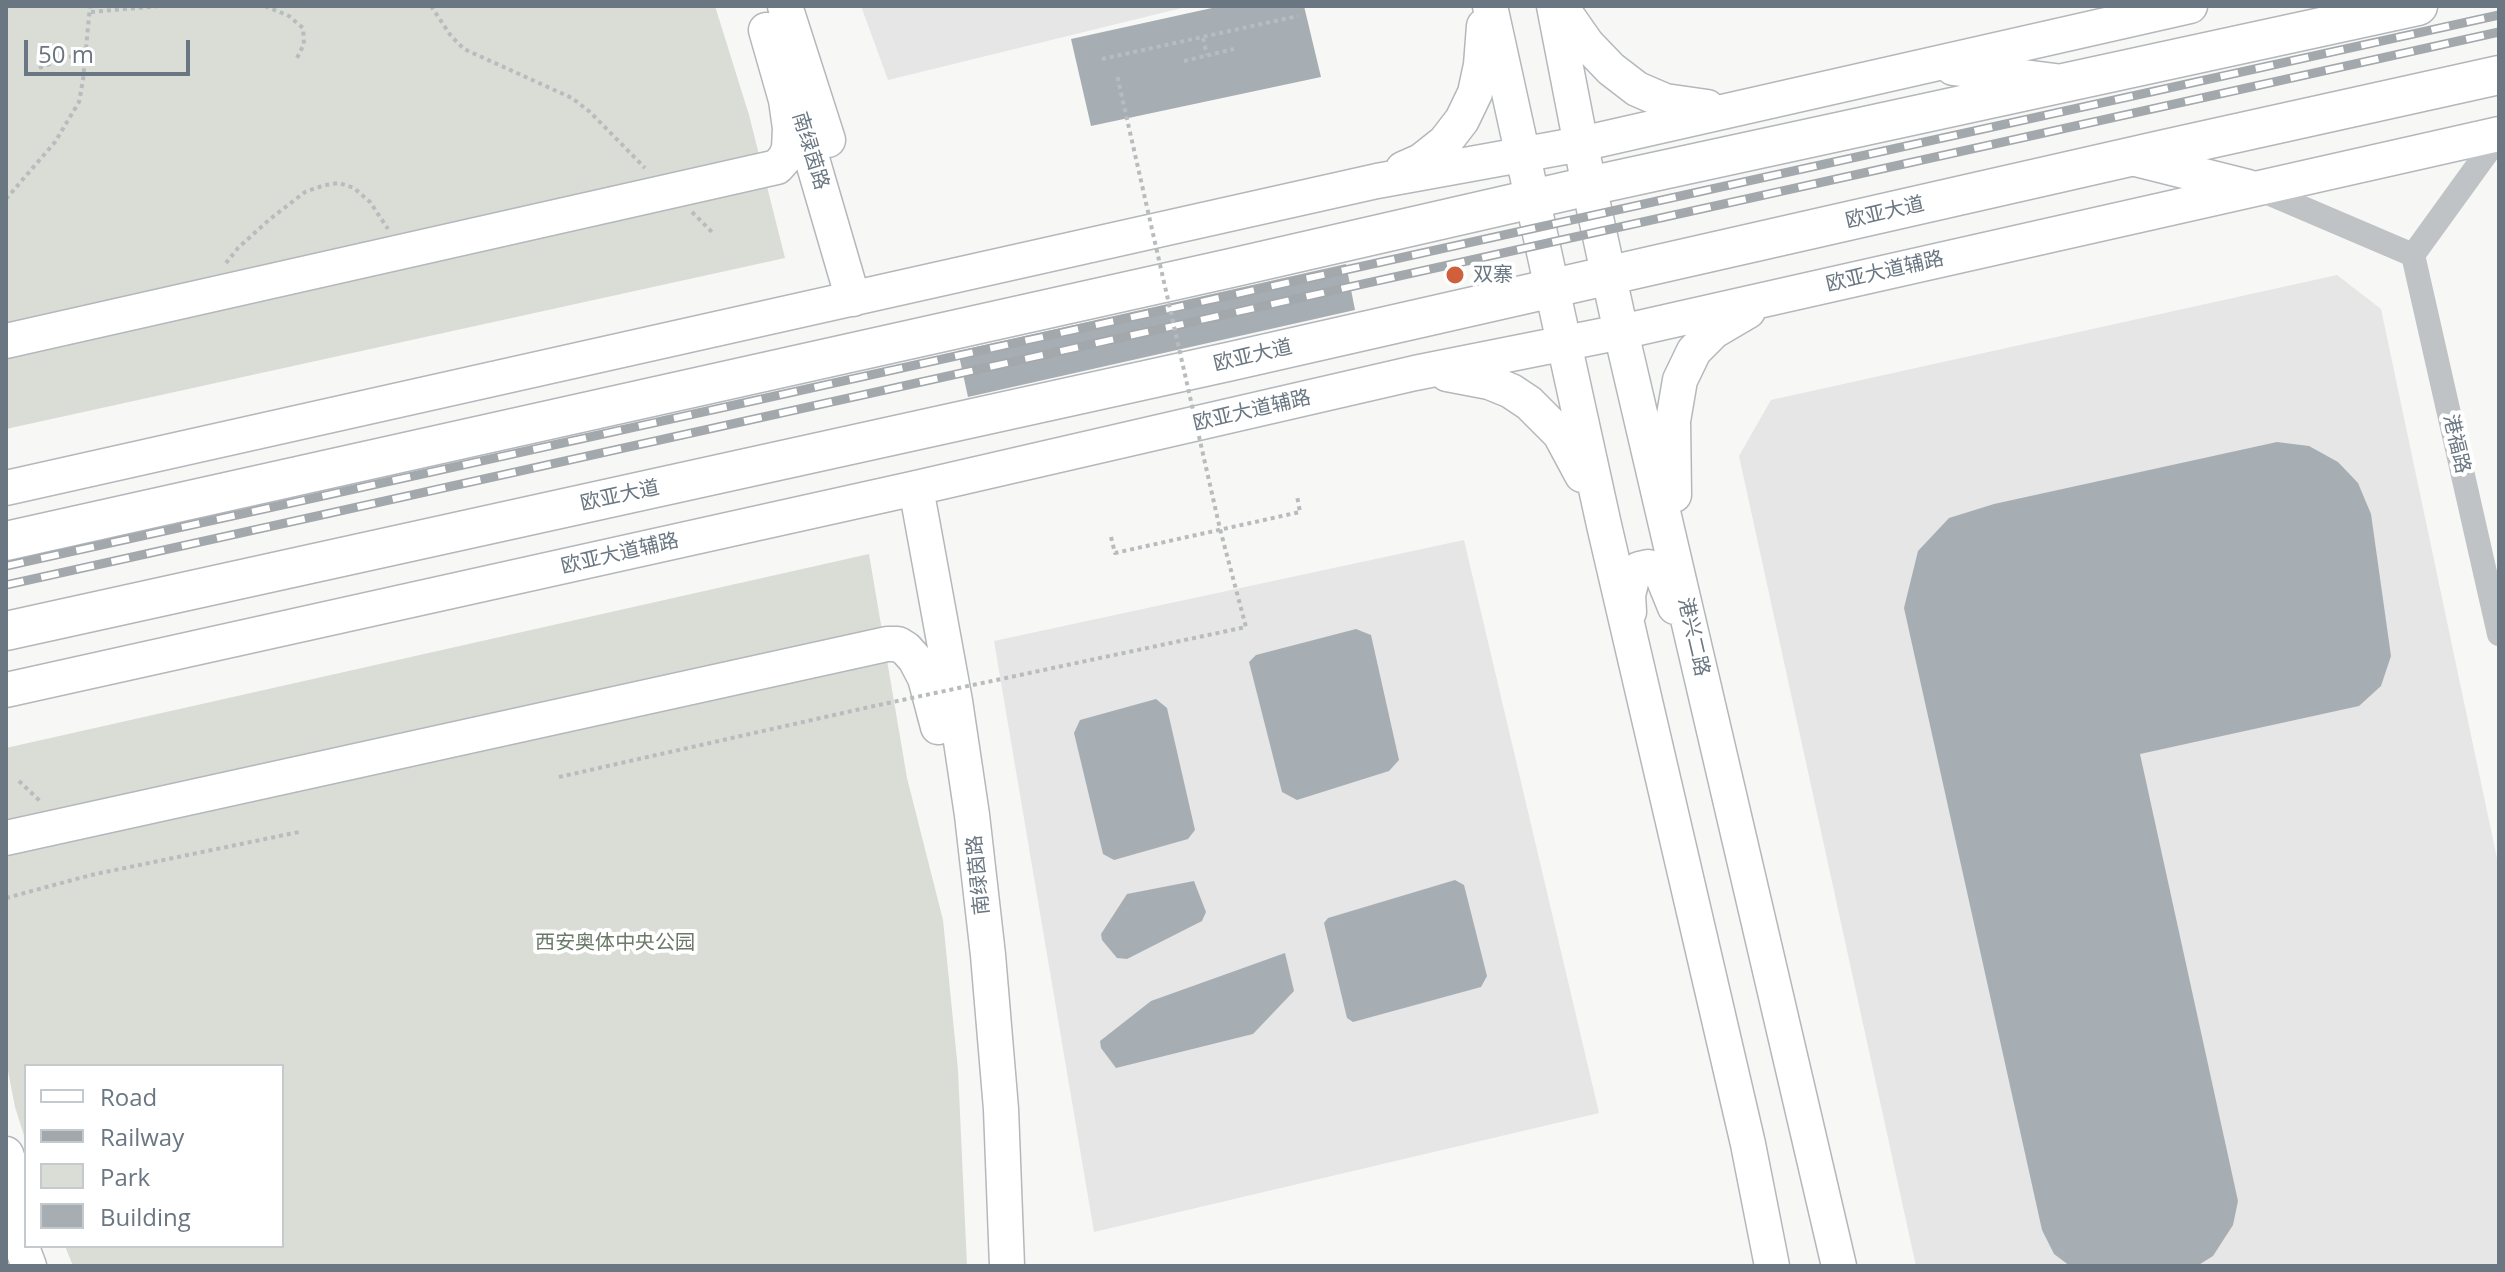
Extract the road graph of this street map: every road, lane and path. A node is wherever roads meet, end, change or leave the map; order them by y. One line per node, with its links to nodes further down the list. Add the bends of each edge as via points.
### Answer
1 (160, 6): 10 (path)
2 (265, 6): 17 (path, via 303,28 304,44)
3 (431, 6): 33 (path, via 464,49 555,89 590,112)
4 (1484, 6): 30 (street, via 1481,65 1462,120 1421,161)
5 (1490, 6): 28 (street)
6 (1554, 6): 27 (street, 港兴二路)
7 (1563, 6): 25 (street, via 1587,44 1637,89 1701,107)
8 (2418, 6): 24 (main road)
9 (2180, 7): 20 (street)
10 (90, 9): 15 (path)
11 (770, 14): 33 (street, via 790,128 785,158 777,167); 43 (street, 南绿茵路, via 812,84)
12 (1298, 16): 13 (path)
13 (1203, 37): 16 (path); 18 (path)
14 (1234, 49): 16 (path)
15 (84, 52): 21 (path); 35 (path, via 79,102 70,121)
16 (1207, 55): 19 (path)
17 (297, 58)
18 (1102, 59)
19 (1184, 61)
20 (1929, 65): 24 (street); 25 (street)
21 (39, 68)
22 (1117, 75): 52 (path, bridge)
23 (2499, 75): 29 (main road, 欧亚大道)
24 (2067, 82): 31 (main road)
25 (1760, 104): 27 (street)
26 (2499, 135): 32 (street, 欧亚大道辅路); 38 (street)
27 (1581, 144): 28 (street); 31 (street, 港兴二路)
28 (1523, 155): 30 (street); 34 (street)
29 (2128, 157): 32 (street); 40 (main road, 欧亚大道)
30 (1377, 181): 43 (street)
31 (1589, 186): 34 (main road); 40 (street, 港兴二路)
32 (2256, 188): 38 (street); 42 (street, 欧亚大道辅路)
33 (670, 192): 36 (path); 37 (street)
34 (1533, 198): 41 (street); 54 (main road)
35 (6, 199)
36 (713, 233)
37 (399, 253): 39 (path, via 370,202 339,183 305,192); 45 (street)
38 (2413, 255): 57 (street, 港福路)
39 (225, 265)
40 (1610, 276): 41 (main road, 欧亚大道); 44 (street, 港兴二路)
41 (1553, 289): 46 (street); 56 (main road, 欧亚大道)
42 (1794, 293): 44 (street, 欧亚大道辅路); 55 (street, via 1714,331 1694,351 1680,380 1673,421)
43 (863, 297): 48 (street)
44 (1621, 332): 46 (street, 欧亚大道辅路); 55 (street, 港兴二路)
45 (6, 341)
46 (1565, 344): 47 (street, 欧亚大道辅路); 51 (street)
47 (1415, 373): 49 (street, 欧亚大道辅路); 51 (street, via 1458,374 1489,382 1529,403 1560,434)
48 (6, 488)
49 (908, 490): 60 (street, 欧亚大道辅路); 61 (street, 南绿茵路); 71 (street, 南绿茵路, via 955,701 972,815 1001,1109)
50 (1297, 496): 52 (path, via 1300,512)
51 (1604, 525): 58 (street)
52 (1220, 529): 53 (path, via 1115,553); 62 (path, bridge, via 1246,627)
53 (1111, 537)
54 (6, 541)
55 (1677, 571): 59 (street, 港兴二路)
56 (6, 631)
57 (2499, 634)
58 (1630, 635): 59 (street, via 1633,575 1639,569 1656,569); 72 (street)
59 (1703, 682): 73 (street, 港兴二路)
60 (6, 690)
61 (938, 727): 64 (street, via 915,659 898,644 887,644); 70 (street, 南绿茵路, via 983,1086)
62 (559, 777)
63 (299, 832): 65 (path)
64 (6, 838)
65 (6, 898)
66 (6, 1154): 68 (street)
67 (6, 1205): 69 (street)
68 (24, 1205)
69 (29, 1266)
70 (992, 1266)
71 (1007, 1266)
72 (1772, 1266)
73 (1839, 1266)

